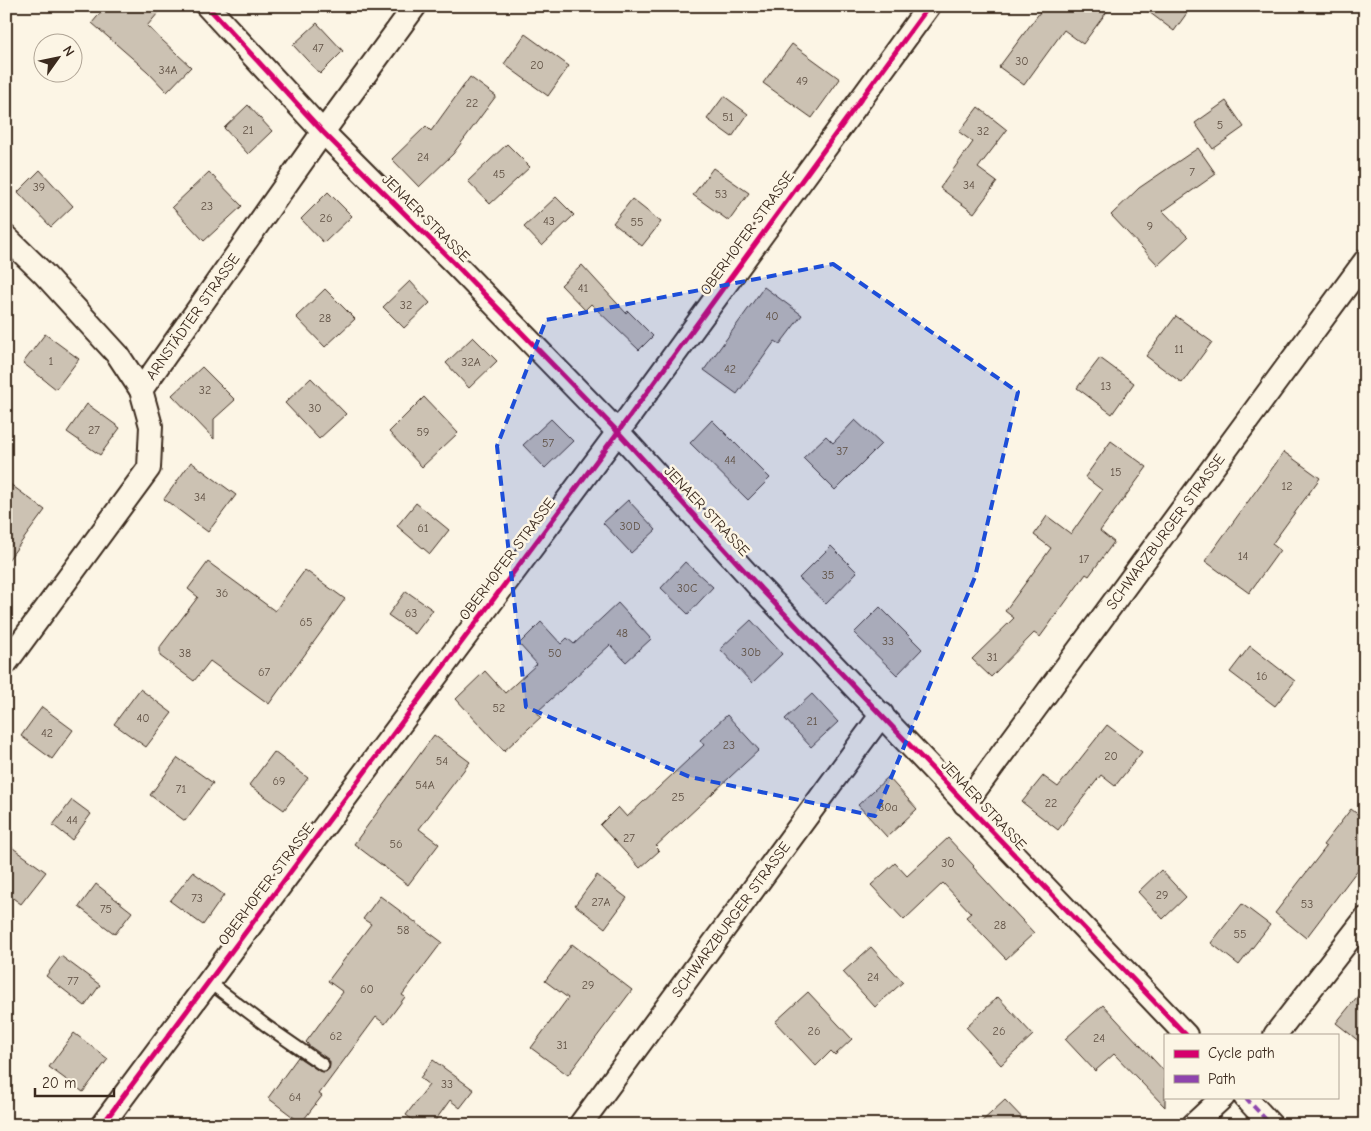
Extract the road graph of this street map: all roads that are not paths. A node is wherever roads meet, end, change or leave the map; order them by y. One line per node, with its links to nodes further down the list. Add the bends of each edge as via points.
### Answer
1 (207, 6): 4 (street, JENAER STRASSE)
2 (415, 6): 4 (street, ARNSTÄDTER STRASSE)
3 (929, 6): 8 (street, OBERHOFER STRASSE)
4 (323, 132): 7 (street, ARNSTÄDTER STRASSE); 8 (street, JENAER STRASSE)
5 (6, 237): 7 (street, via 118,355)
6 (1365, 261): 11 (street, SCHWARZBURGER STRASSE)
7 (141, 390): 9 (street, ARNSTÄDTER STRASSE, via 151,426 149,468)
8 (618, 432): 10 (street, JENAER STRASSE, via 761,589); 13 (street, OBERHOFER STRASSE)
9 (6, 663)
10 (882, 714): 11 (street, JENAER STRASSE); 20 (street, SCHWARZBURGER STRASSE)
11 (965, 804): 14 (street, JENAER STRASSE)
12 (1365, 919): 15 (street)
13 (209, 982): 16 (lane); 19 (street, OBERHOFER STRASSE)
14 (1185, 1034)
15 (1276, 1034)
16 (323, 1065)
17 (1221, 1098): 21 (street)
18 (1246, 1098): 22 (street)
19 (102, 1125)
20 (580, 1125)
21 (1193, 1125)
22 (1271, 1125)

